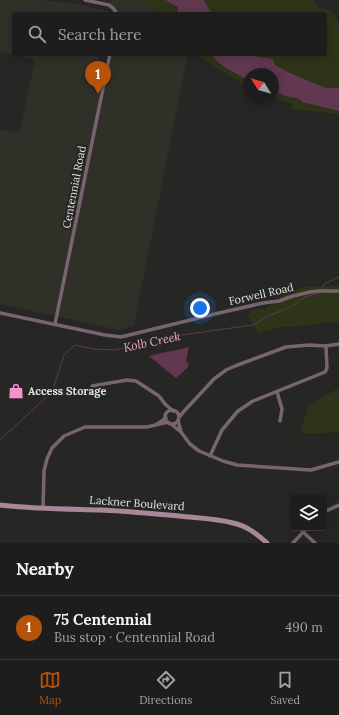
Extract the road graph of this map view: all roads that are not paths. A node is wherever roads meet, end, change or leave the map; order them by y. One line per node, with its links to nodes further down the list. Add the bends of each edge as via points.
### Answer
1 (85, 0): 2 (street, via 109,5)
2 (115, 12)
3 (110, 56): 6 (street, Centennial Road)
4 (339, 291): 6 (street, Forwell Road, via 318,291 293,296 121,337)
5 (0, 312): 6 (street, Forwell Road)
6 (55, 324)
7 (339, 344): 8 (street)
8 (326, 346): 10 (street, via 325,372); 12 (street, via 286,347 226,370)
9 (92, 386): 11 (street, via 127,380 136,381)
10 (276, 392): 16 (street, via 282,409); 20 (street, via 238,411 222,430)
11 (165, 404): 13 (street); 14 (street)
12 (187, 408): 13 (street); 15 (street)
13 (174, 412): 14 (street); 15 (street, via 178,414)
14 (166, 416): 17 (street); 18 (street)
15 (179, 419): 17 (street, via 175,423); 19 (street)
16 (280, 420)
17 (170, 423): 18 (street); 19 (street)
18 (156, 425): 24 (street, via 147,428 85,427 64,436 52,448 47,459 44,471)
19 (180, 432): 20 (street, via 190,444)
20 (210, 456): 21 (street, via 237,465 311,470)
21 (339, 462)
22 (0, 505): 24 (main road, Lackner Boulevard)
23 (339, 505): 25 (street)
24 (43, 508): 27 (main road, Lackner Boulevard, via 133,512 217,520 234,523 255,532)
25 (327, 511)
26 (303, 532): 28 (street); 29 (street)
27 (267, 543)
28 (293, 543)
29 (315, 543)

